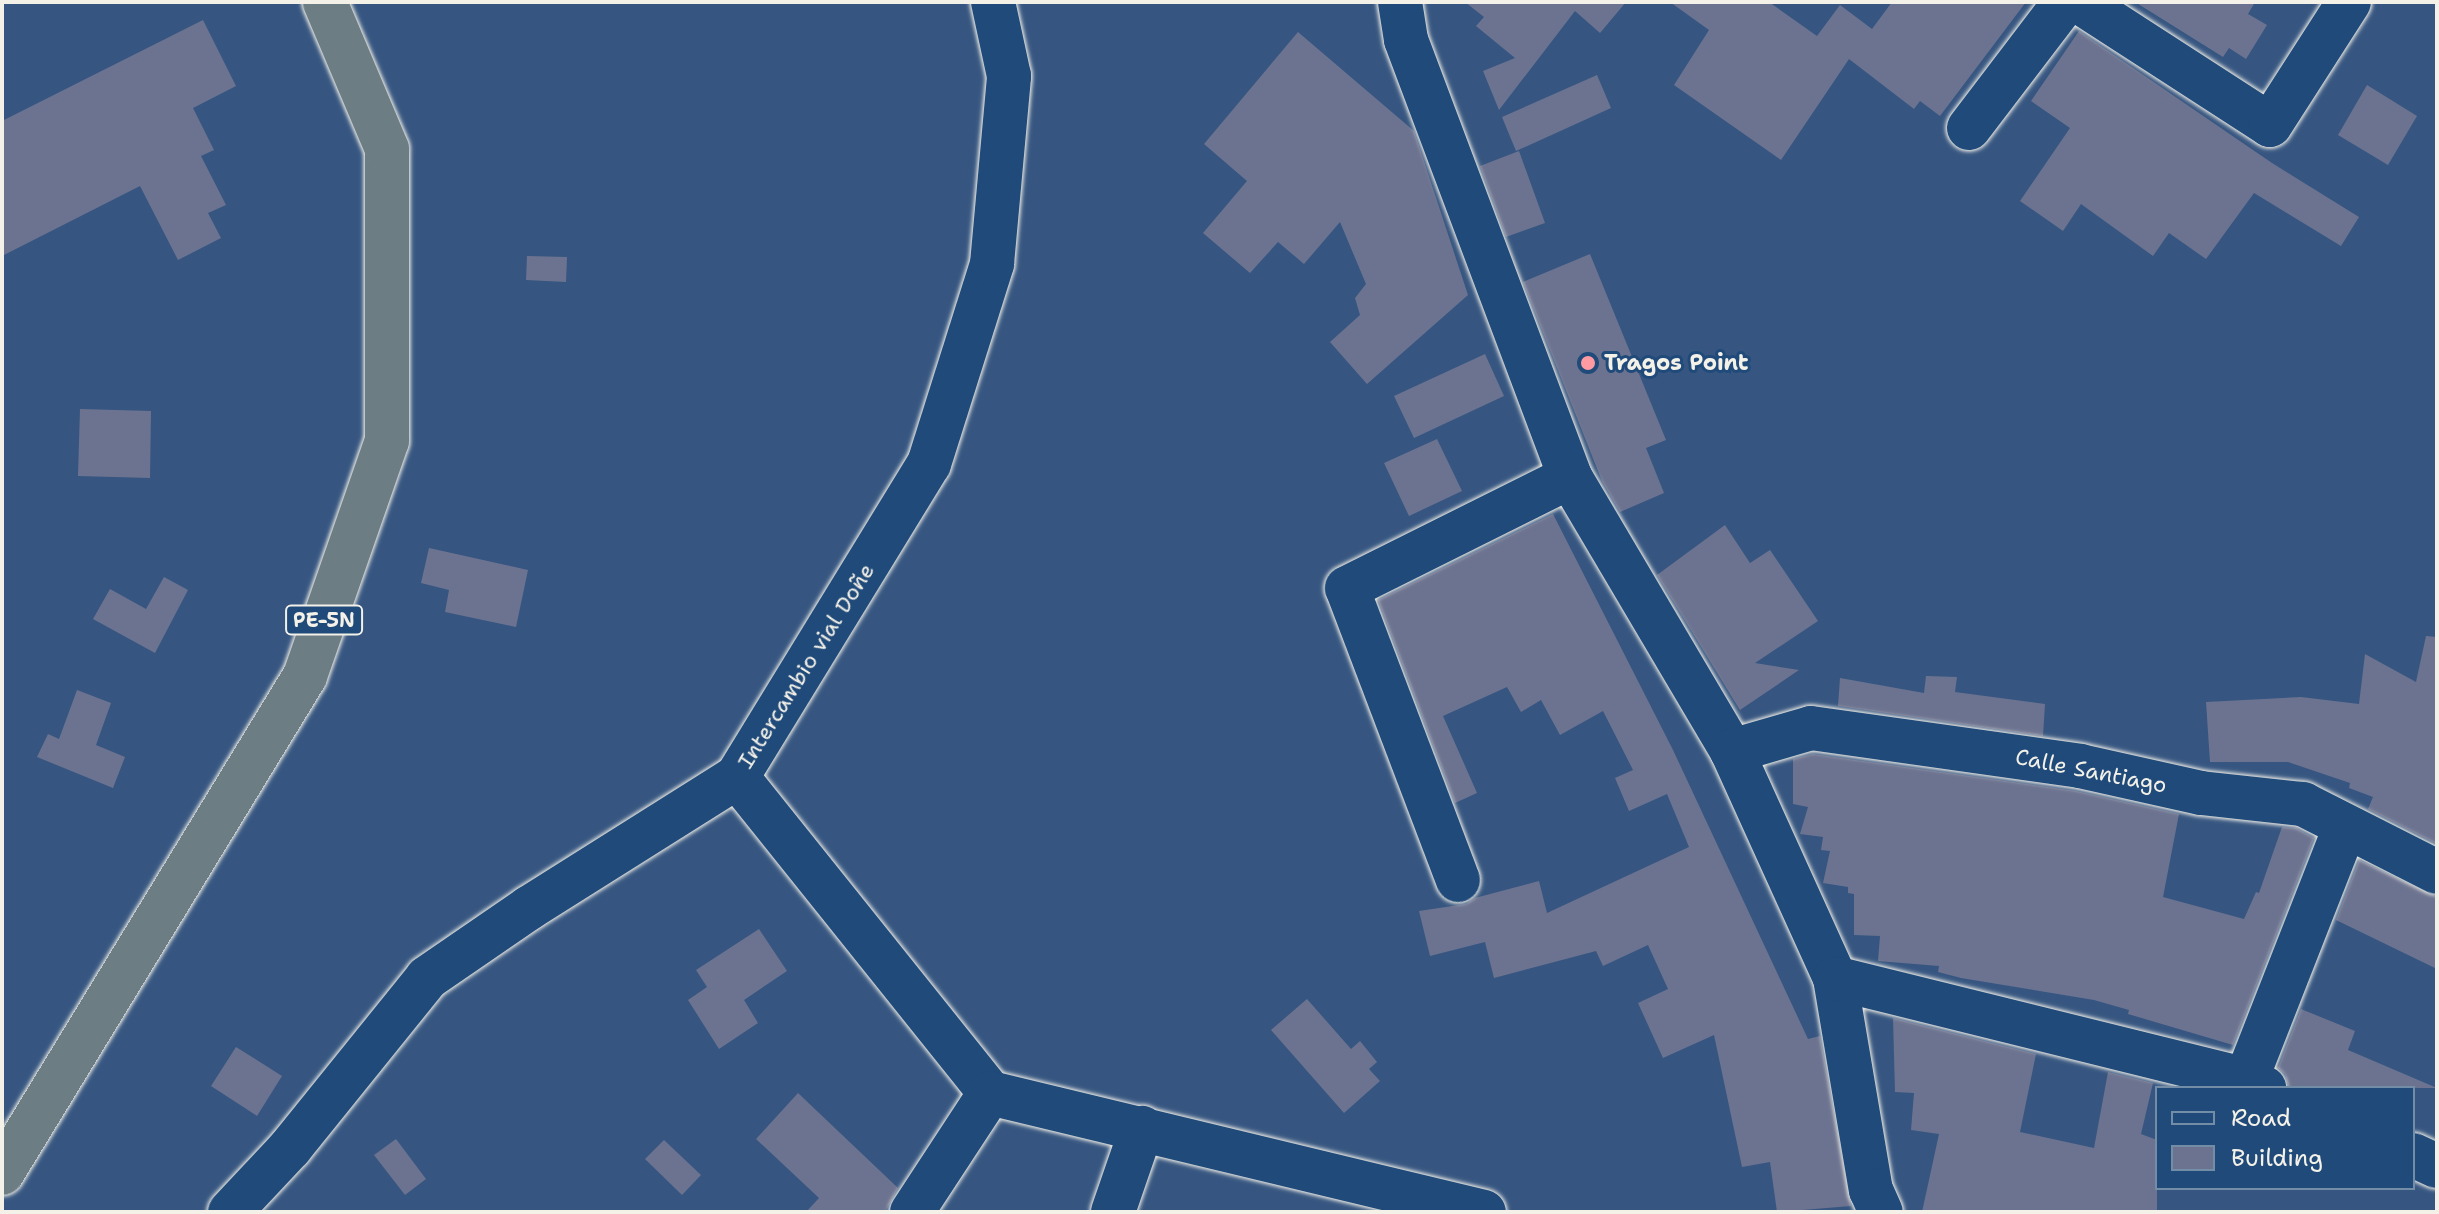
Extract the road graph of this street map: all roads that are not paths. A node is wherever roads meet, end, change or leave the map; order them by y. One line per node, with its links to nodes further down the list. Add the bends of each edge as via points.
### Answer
1 (325, 2): 20 (highway, PE-5N, via 387,149 387,441 305,676)
2 (993, 2): 10 (street, Intercambio vial Doñe, via 1009,76 992,264 929,464)
3 (1400, 2): 8 (street, via 1406,40)
4 (2065, 2): 7 (street)
5 (2080, 2): 6 (street, via 2270,125)
6 (2349, 2)
7 (1969, 128)
8 (1570, 477): 9 (street); 13 (street, via 1347,588)
9 (1732, 751): 11 (street, Calle Santiago, via 1811,728 2066,764 2201,793 2303,804); 14 (street)
10 (737, 777): 16 (street); 22 (street, Intercambio vial Doñe, via 427,978 290,1148)
11 (2345, 828): 12 (street, Calle Santiago); 15 (street)
12 (2437, 872)
13 (1458, 880)
14 (1835, 978): 15 (street); 21 (street)
15 (2255, 1084)
16 (990, 1093): 17 (street); 23 (street)
17 (1142, 1128): 24 (street); 25 (street)
18 (2415, 1156): 19 (street)
19 (2437, 1166)
20 (2, 1173)
21 (1873, 1205)
22 (230, 1212)
23 (912, 1212)
24 (1113, 1212)
25 (1484, 1212)

